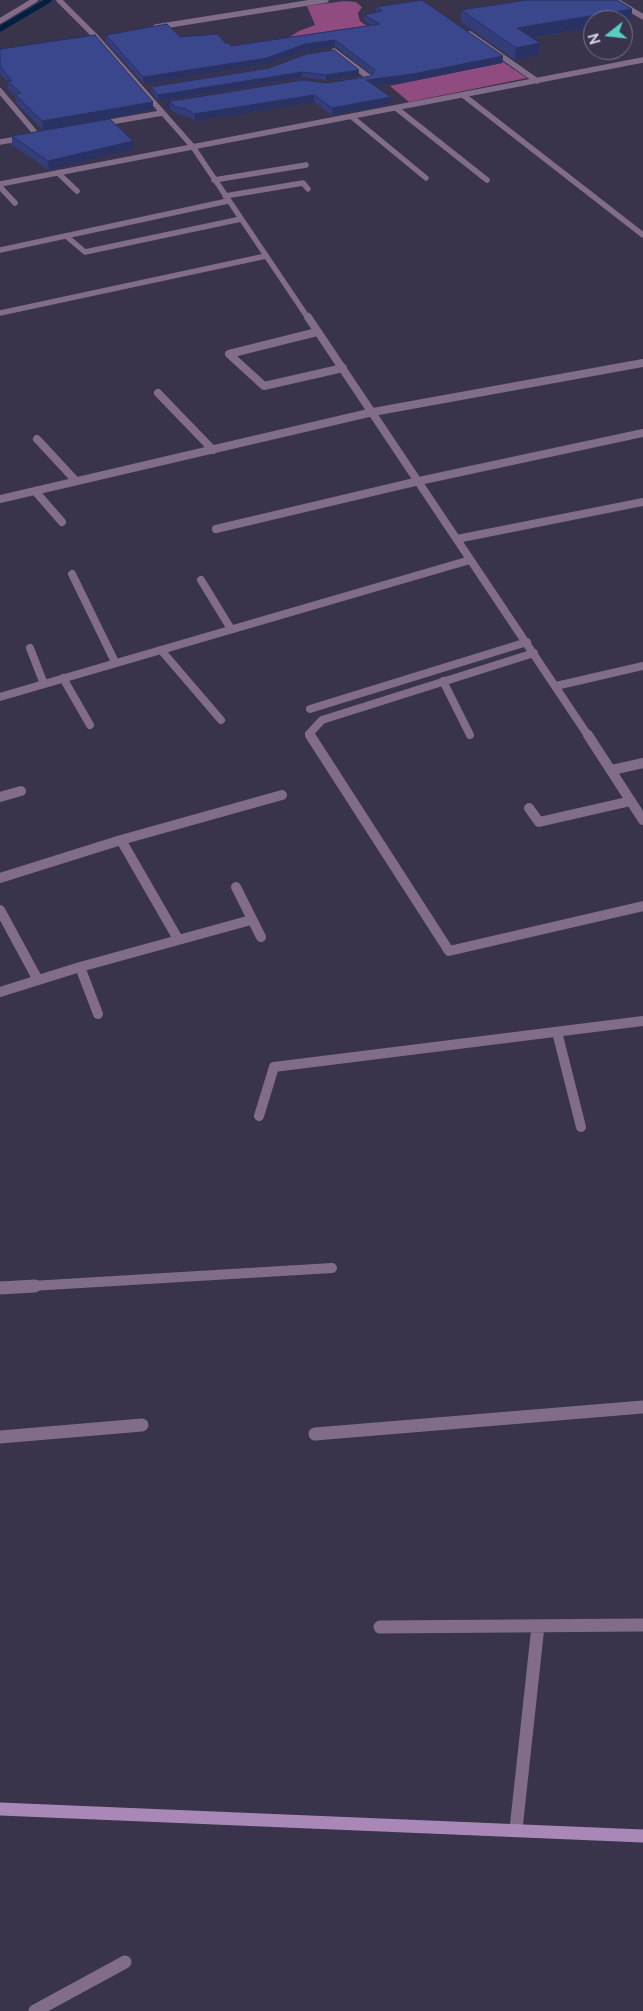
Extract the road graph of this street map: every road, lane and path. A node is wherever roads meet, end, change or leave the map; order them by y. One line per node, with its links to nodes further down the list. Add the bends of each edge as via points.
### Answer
1 (35, 0): 6 (street)
2 (59, 0): 10 (street)
3 (326, 0): 7 (street)
4 (615, 0): 5 (street)
5 (643, 17)
6 (0, 21)
7 (153, 28)
8 (468, 32): 14 (street)
9 (106, 35): 10 (street)
10 (96, 37): 16 (street)
11 (325, 53): 13 (street, via 334,51 370,78)
12 (643, 60): 14 (street)
13 (353, 81)
14 (537, 81): 18 (street)
15 (152, 88): 16 (street)
16 (143, 90): 20 (street)
17 (0, 92): 26 (street)
18 (463, 95): 21 (street); 40 (street)
19 (166, 104): 20 (street)
20 (156, 106): 22 (street)
21 (396, 108): 23 (street); 33 (street)
22 (162, 113): 24 (street); 28 (street)
23 (352, 117): 28 (street); 31 (street)
24 (95, 125)
25 (47, 134): 26 (street)
26 (37, 135): 27 (street)
27 (0, 142)
28 (193, 147): 30 (street); 32 (street)
29 (306, 165): 32 (street)
30 (58, 173): 34 (street); 36 (street)
31 (426, 178)
32 (214, 180): 37 (street)
33 (486, 180)
34 (0, 185): 38 (street)
35 (308, 189): 37 (street, via 302,183)
36 (77, 191)
37 (226, 199): 39 (street); 41 (street)
38 (15, 203)
39 (241, 219): 41 (street, via 84,252); 43 (street)
40 (643, 235)
41 (66, 236): 42 (street)
42 (0, 250)
43 (266, 256): 44 (street); 45 (street)
44 (0, 313)
45 (317, 332): 47 (street); 47 (street, via 229,354 264,386)
46 (643, 363): 49 (street)
47 (343, 368): 49 (street)
48 (158, 393): 52 (street)
49 (373, 412): 52 (street); 54 (street)
50 (643, 433): 54 (street)
51 (37, 439): 53 (street)
52 (213, 450): 53 (street)
53 (76, 481): 55 (street)
54 (419, 481): 59 (street); 60 (street)
55 (35, 491): 56 (street); 58 (street)
56 (0, 499)
57 (643, 502): 60 (street)
58 (62, 522)
59 (216, 529)
60 (457, 539): 61 (street)
61 (470, 560): 64 (street); 65 (street)
62 (72, 574): 69 (street)
63 (201, 580): 64 (street)
64 (231, 628): 67 (street)
65 (527, 642): 68 (street); 76 (street)
66 (30, 648): 73 (street)
67 (161, 650): 69 (street); 77 (street)
68 (534, 652): 72 (street); 74 (street)
69 (115, 662): 71 (street)
70 (643, 666): 74 (street)
71 (63, 678): 73 (street); 78 (street)
72 (443, 681): 79 (street); 91 (street, via 322,720 309,734 449,951)
73 (44, 684): 75 (street)
74 (556, 686): 81 (street)
75 (0, 697)
76 (310, 709)
77 (221, 720)
78 (90, 725)
79 (470, 734)
80 (643, 763): 81 (street)
81 (612, 770): 85 (street)
82 (21, 790): 84 (street)
83 (282, 795): 88 (street)
84 (0, 797)
85 (631, 801): 86 (street, via 540,822); 87 (street)
86 (529, 808)
87 (643, 820)
88 (121, 840): 89 (street); 95 (street)
89 (0, 878)
90 (236, 887): 93 (street)
91 (643, 906)
92 (0, 910): 97 (street)
93 (251, 920): 94 (street); 95 (street)
94 (261, 937)
95 (178, 939): 96 (street)
96 (80, 967): 97 (street); 99 (street)
97 (38, 980): 98 (street)
98 (0, 992)
99 (98, 1014)
100 (643, 1021): 101 (street)
101 (557, 1032): 102 (street, via 274,1067); 103 (street)
102 (258, 1116)
103 (581, 1127)
104 (332, 1268): 105 (street)
105 (0, 1288)
106 (643, 1407): 108 (street)
107 (142, 1425): 109 (street)
108 (315, 1434)
109 (0, 1437)
110 (538, 1626): 111 (street); 112 (street); 114 (street)
111 (643, 1626)
112 (380, 1627)
113 (0, 1809): 114 (street)
114 (516, 1829): 115 (street)
115 (643, 1836)
116 (125, 1962): 117 (street)
117 (35, 2011)

